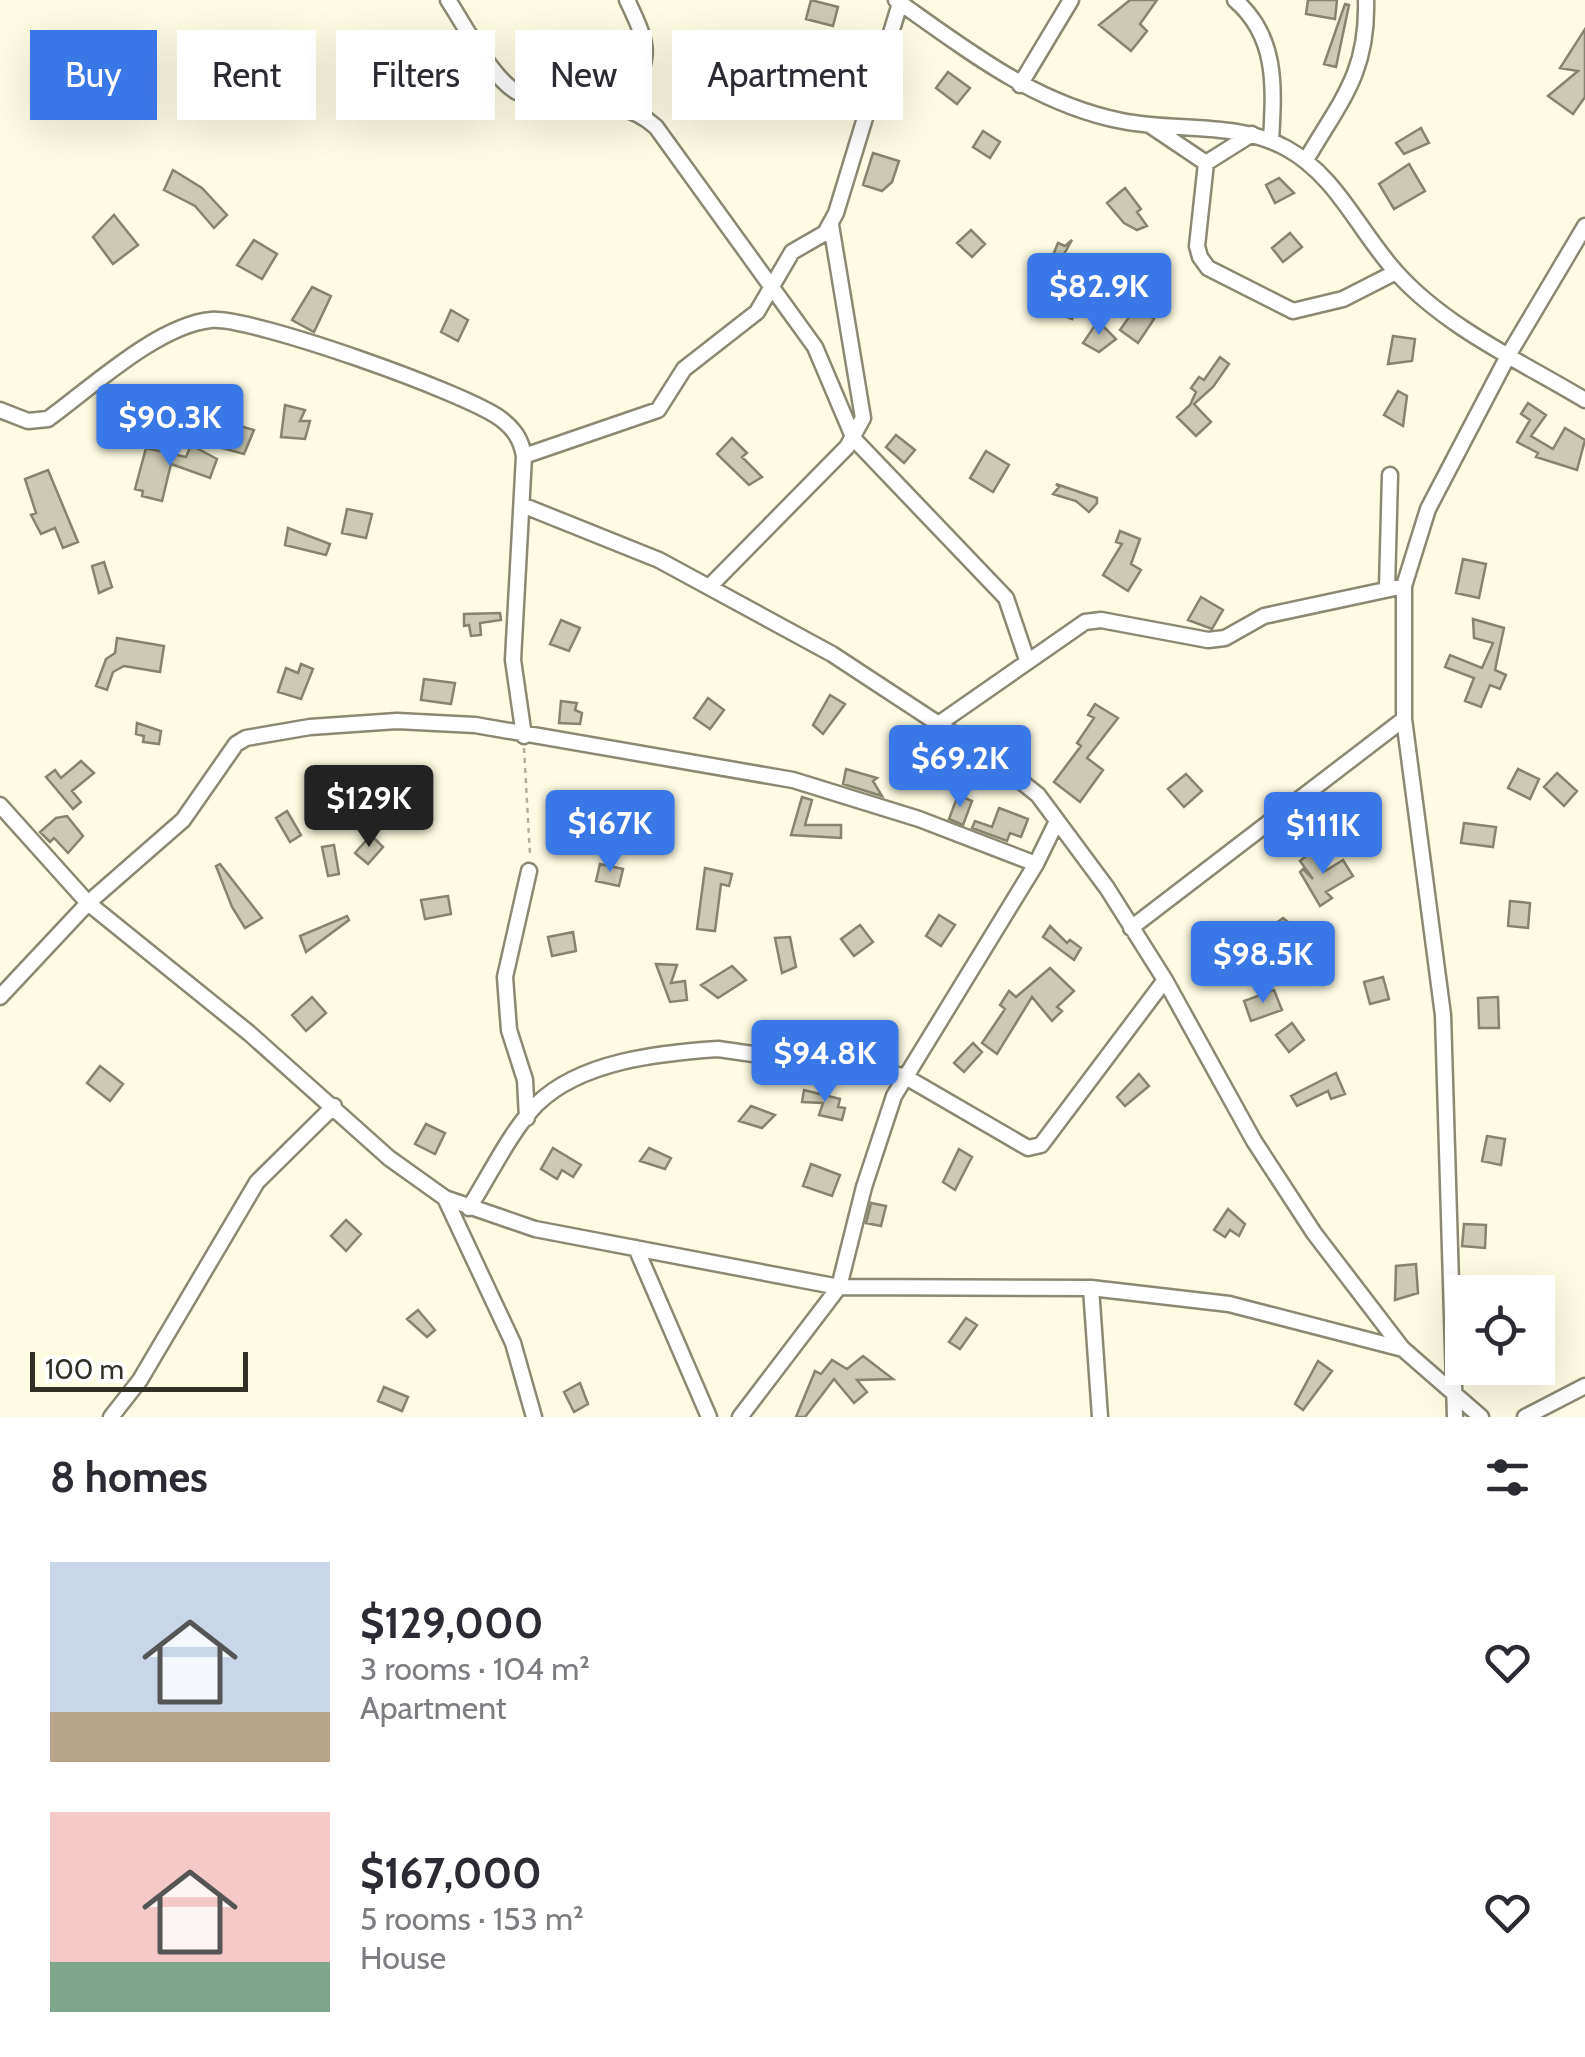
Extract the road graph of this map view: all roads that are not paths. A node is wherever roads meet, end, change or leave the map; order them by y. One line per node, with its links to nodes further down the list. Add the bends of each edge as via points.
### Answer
1 (448, 0): 9 (street)
2 (627, 0): 7 (street)
3 (1070, 0): 8 (street)
4 (1236, 0): 13 (street, via 1257,18 1270,52)
5 (1366, 0): 14 (street, via 1360,68)
6 (899, 1): 8 (street); 16 (street)
7 (641, 30)
8 (1020, 85): 11 (street, via 1086,113)
9 (515, 90)
10 (646, 120): 19 (street)
11 (1150, 126): 12 (street); 15 (street)
12 (1252, 134): 13 (street); 15 (street)
13 (1271, 140): 14 (street)
14 (1306, 160): 18 (street)
15 (1206, 164): 18 (street, via 1197,246 1208,268 1293,312 1343,299)
16 (832, 225): 19 (street, via 792,252); 23 (street, via 862,392 864,418)
17 (1585, 226): 20 (street)
18 (1396, 272): 20 (street, via 1427,301)
19 (772, 289): 23 (street, via 830,376); 24 (street, via 757,312 684,369 658,410)
20 (1508, 354): 21 (street); 28 (street, via 1428,510)
21 (1585, 400)
22 (0, 410): 24 (street, via 28,422 48,419 170,332 210,320 246,322 484,409 512,428)
23 (854, 439): 27 (street); 30 (street, via 1006,598)
24 (524, 456): 26 (street)
25 (1390, 475): 29 (street)
26 (522, 505): 27 (street); 33 (street, via 513,660)
27 (710, 586): 32 (street, via 852,666)
28 (1404, 586): 29 (street); 31 (street)
29 (1387, 588): 30 (street, via 1264,616 1208,640 1085,622)
30 (1027, 660): 32 (street)
31 (1404, 719): 39 (street); 52 (street, via 1443,1015)
32 (937, 725): 35 (street, via 1026,784)
33 (524, 736): 36 (street, via 793,780 919,818); 38 (street, via 397,720 246,738 226,755 183,820)
34 (0, 804): 38 (street)
35 (1057, 821): 36 (street); 39 (street)
36 (1036, 864): 42 (street)
37 (529, 871): 44 (street, via 505,977)
38 (88, 903): 41 (street); 43 (street)
39 (1132, 928): 40 (street)
40 (1165, 980): 42 (street, via 1041,1145 1028,1148); 50 (street, via 1254,1141)
41 (0, 997)
42 (904, 1076): 44 (street, via 718,1049 690,1051 584,1073); 48 (street, via 864,1187)
43 (334, 1106): 45 (street); 53 (street, via 257,1182 140,1380)
44 (526, 1118): 46 (street)
45 (445, 1198): 46 (street); 54 (street, via 513,1342)
46 (470, 1208): 47 (street, via 534,1229)
47 (636, 1248): 48 (street); 55 (street)
48 (839, 1287): 49 (street); 56 (street)
49 (1091, 1288): 50 (street, via 1229,1304); 57 (street)
50 (1402, 1348): 52 (street)
51 (1585, 1386): 60 (street)
52 (1455, 1394): 58 (street); 59 (street)
53 (111, 1417)
54 (534, 1417)
55 (709, 1417)
56 (740, 1417)
57 (1100, 1417)
58 (1455, 1417)
59 (1481, 1417)
60 (1525, 1417)

